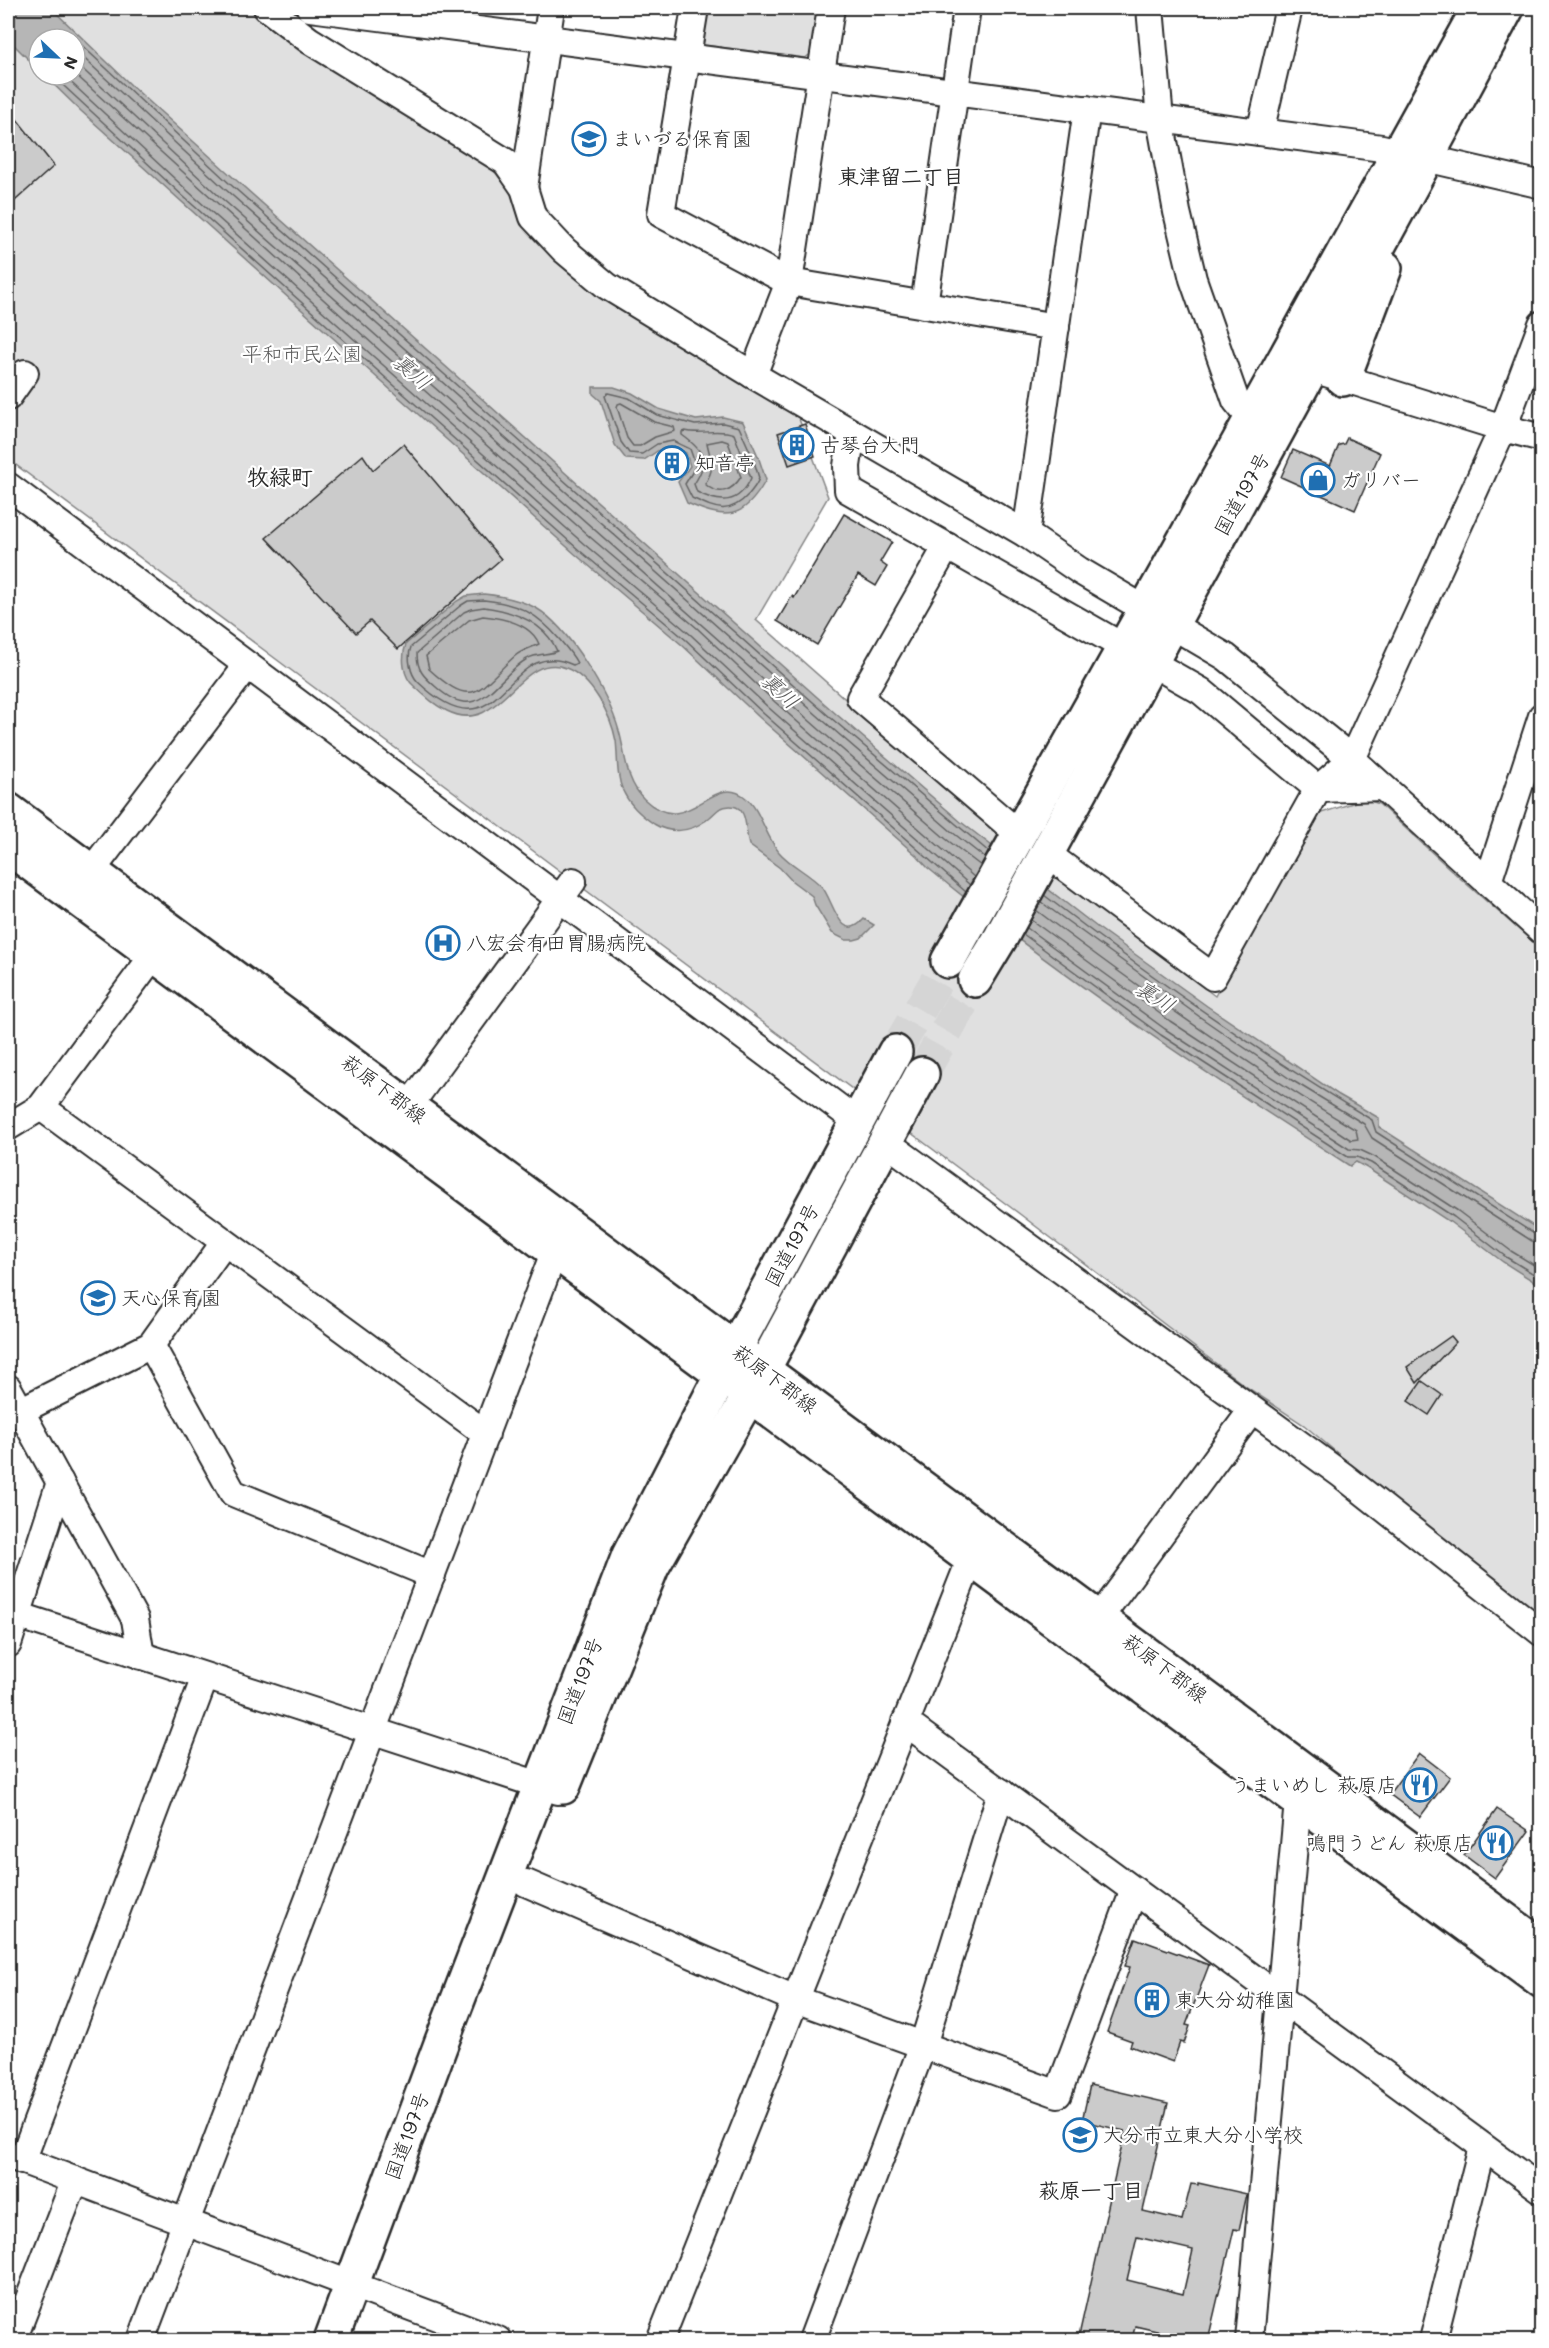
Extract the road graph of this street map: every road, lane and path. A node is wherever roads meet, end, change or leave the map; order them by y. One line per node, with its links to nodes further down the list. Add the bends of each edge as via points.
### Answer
1 (267, 8): 21 (street, via 309,40 506,162)
2 (310, 8): 11 (street)
3 (551, 8): 12 (street)
4 (695, 8): 13 (street)
5 (831, 8): 14 (street)
6 (967, 8): 15 (street)
7 (1150, 8): 17 (street)
8 (1289, 8): 18 (street)
9 (1479, 8): 19 (main road, 国道197号)
10 (1507, 8): 19 (main road, 国道197号)
11 (379, 12): 12 (street)
12 (546, 38): 13 (street); 21 (street)
13 (687, 56): 14 (street); 22 (street, via 661,214)
14 (820, 74): 15 (street); 22 (street)
15 (955, 92): 16 (street); 23 (street)
16 (1087, 109): 17 (street); 25 (street)
17 (1160, 119): 18 (street); 31 (street, via 1193,279 1236,401)
18 (1260, 132): 19 (street)
19 (1414, 154): 20 (street); 26 (main road, 国道197号); 29 (main road)
20 (1542, 186)
21 (524, 188): 28 (street, via 533,217 607,286)
22 (789, 282): 23 (street); 28 (street)
23 (924, 305): 25 (street)
24 (1542, 324): 32 (street)
25 (1056, 327): 36 (street)
26 (1299, 362): 29 (street); 31 (main road, 国道197号); 38 (main road, 国道197号)
27 (25, 373): 30 (street)
28 (753, 375): 33 (street)
29 (1343, 379): 32 (street)
30 (8, 397)
31 (1251, 418): 38 (main road, 国道197号)
32 (1503, 428): 34 (street); 42 (street)
33 (852, 433): 36 (street); 37 (street, via 848,490)
34 (1542, 438)
35 (8, 486): 40 (street)
36 (1026, 534): 38 (street)
37 (947, 546): 39 (street); 46 (street, via 860,698)
38 (1158, 617): 39 (main road, 国道197号); 42 (street, via 1226,657)
39 (1137, 655): 44 (street, via 1201,691); 46 (main road, 国道197号); 48 (main road, 国道197号)
40 (247, 666): 50 (street); 51 (street)
41 (1542, 716): 49 (street)
42 (1352, 759): 43 (street); 44 (street)
43 (1382, 787): 44 (street); 49 (street)
44 (1318, 789): 48 (street, via 1213,977)
45 (8, 810): 50 (main road, 萩原下郡線)
46 (1014, 843): 54 (main road, 国道197号)
47 (8, 847): 50 (main road, 萩原下郡線)
48 (1041, 863): 55 (main road, 国道197号)
49 (1488, 882): 52 (street)
50 (82, 884): 53 (main road, 萩原下郡線)
51 (567, 890): 59 (street); 60 (street)
52 (1542, 931)
53 (163, 943): 58 (street); 59 (main road, 萩原下郡線)
54 (948, 961)
55 (975, 980)
56 (895, 1052): 60 (main road, 国道197号)
57 (922, 1074): 62 (main road, 国道197号)
58 (41, 1107): 61 (street); 63 (street)
59 (400, 1118): 64 (main road, 萩原下郡線); 66 (main road, 萩原下郡線)
60 (858, 1122): 66 (main road, 国道197号)
61 (8, 1127)
62 (886, 1143): 67 (main road, 国道197号); 69 (street)
63 (224, 1243): 65 (street); 71 (street)
64 (555, 1250): 66 (main road, 萩原下郡線); 71 (street)
65 (151, 1345): 70 (street); 74 (street, via 233,1493)
66 (729, 1362): 67 (main road, 萩原下郡線); 83 (main road, 国道197号, via 629,1555)
67 (756, 1382): 73 (main road, 萩原下郡線); 83 (main road, 国道197号, via 652,1567)
68 (8, 1388): 70 (street)
69 (1252, 1410): 76 (street); 77 (street, via 1342,1475)
70 (20, 1411): 72 (street)
71 (486, 1434): 74 (street)
72 (60, 1482): 75 (street); 79 (street, via 135,1618)
73 (979, 1547): 76 (main road, 萩原下郡線); 81 (street)
74 (432, 1575): 82 (street)
75 (12, 1614): 78 (street); 79 (street)
76 (1091, 1630): 84 (main road, 萩原下郡線)
77 (1542, 1633)
78 (8, 1644)
79 (141, 1656): 80 (street)
80 (205, 1677): 82 (street); 94 (street)
81 (905, 1722): 85 (street); 91 (street)
82 (373, 1731): 83 (street); 97 (street)
83 (551, 1788): 86 (main road, 国道197号); 98 (main road, 国道197号, via 442,2042)
84 (1306, 1790): 88 (main road, 萩原下郡線); 89 (main road, 萩原下郡線); 90 (street)
85 (1001, 1792): 87 (street); 92 (street)
86 (526, 1883): 91 (street); 98 (main road, 国道197号)
87 (1134, 1890): 90 (street); 92 (street, via 1058,2094)
88 (1542, 1947)
89 (1542, 1981)
90 (1279, 1997): 93 (street); 106 (street)
91 (795, 1999): 92 (street); 104 (street)
92 (923, 2045): 105 (street)
93 (1482, 2147): 96 (street); 107 (street)
94 (15, 2158): 95 (street)
95 (75, 2180): 97 (street); 99 (street)
96 (1542, 2190)
97 (186, 2222): 98 (street); 100 (street)
98 (362, 2289): 101 (main road, 国道197号); 102 (main road, 国道197号); 103 (street)
99 (13, 2340)
100 (141, 2340)
101 (331, 2340)
102 (353, 2340)
103 (498, 2340)
104 (660, 2340)
105 (812, 2340)
106 (1249, 2340)
107 (1433, 2340)

